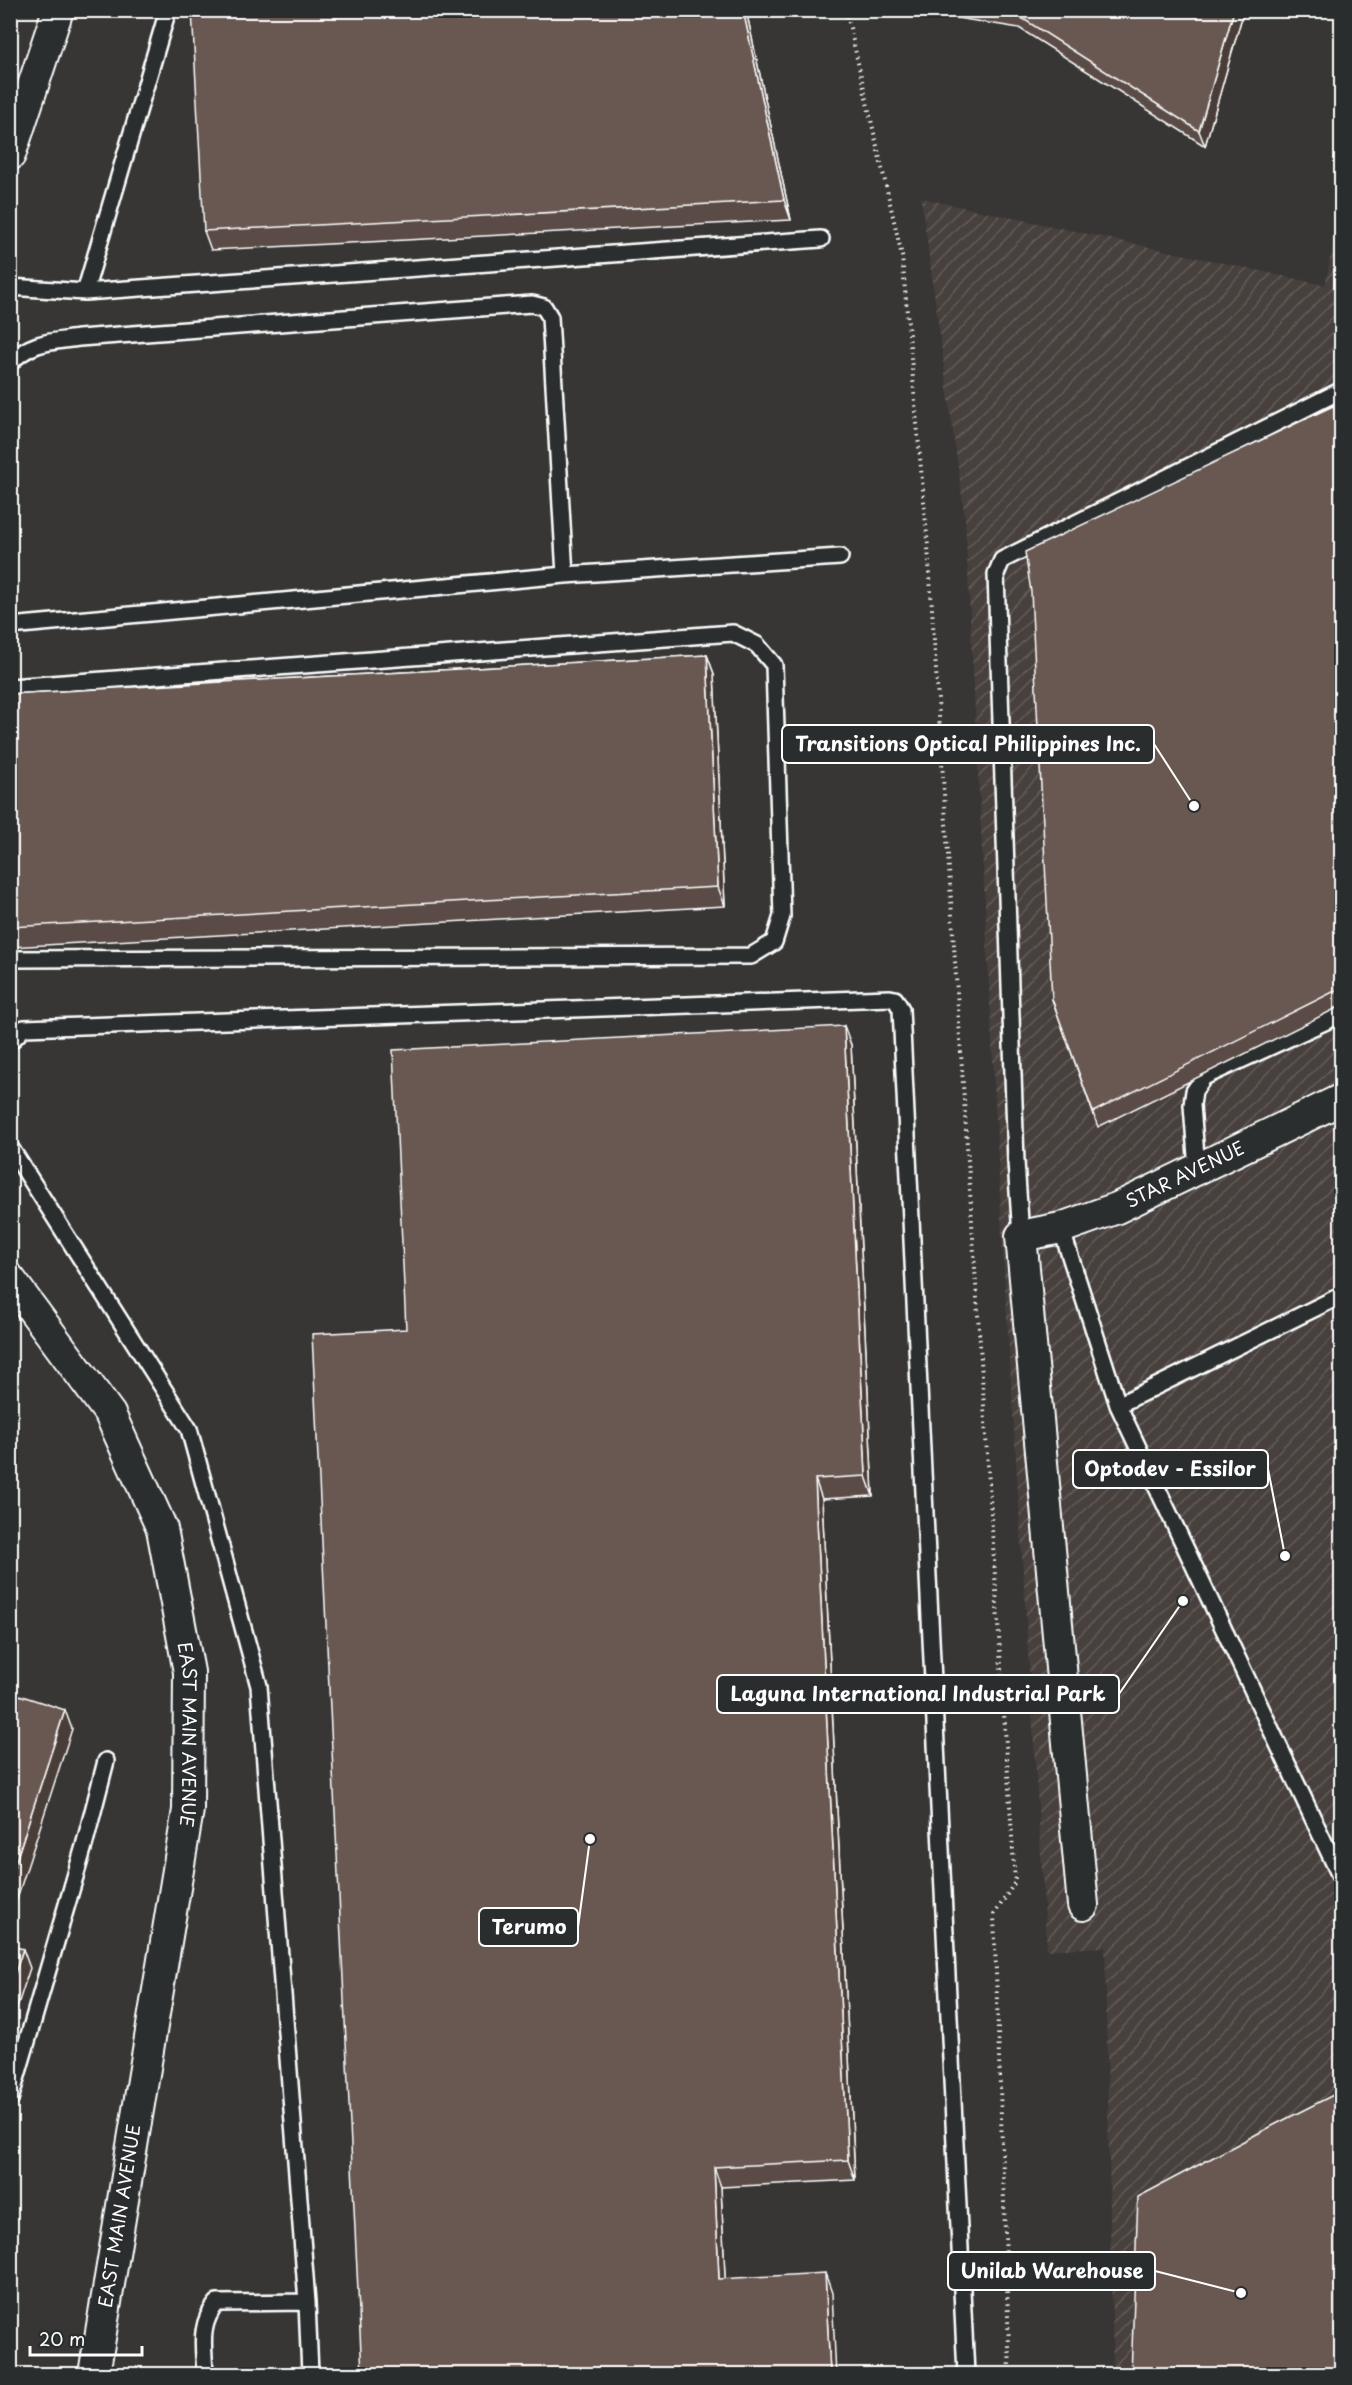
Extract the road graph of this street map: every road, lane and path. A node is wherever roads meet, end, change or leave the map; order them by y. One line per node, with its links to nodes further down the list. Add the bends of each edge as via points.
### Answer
1 (58, 10): 4 (street)
2 (168, 10): 7 (lane)
3 (846, 10): 34 (path, via 902,256 928,547 1015,1882 993,1915)
4 (10, 155)
5 (821, 239): 7 (lane)
6 (10, 287): 7 (lane)
7 (85, 292)
8 (10, 363): 11 (lane, via 22,351 41,343 79,338 532,304 544,307 550,317)
9 (1341, 390): 21 (lane, via 1002,560 996,574)
10 (840, 557): 11 (lane)
11 (565, 575): 12 (lane)
12 (10, 626)
13 (10, 687): 14 (lane, via 733,633 757,645 774,665 782,916 774,942 751,956)
14 (10, 959)
15 (1341, 1014): 19 (lane, via 1204,1077 1194,1091 1192,1105)
16 (10, 1042): 33 (lane, via 24,1028 890,998 899,1003)
17 (1341, 1099): 19 (street, STAR AVENUE)
18 (10, 1146): 29 (lane, via 189,1429 259,1686)
19 (1197, 1169): 20 (street, STAR AVENUE, via 1117,1208)
20 (1061, 1228): 21 (street, STAR AVENUE); 24 (lane)
21 (1021, 1236): 27 (street)
22 (10, 1279): 30 (street, EAST MAIN AVENUE, via 110,1414 162,1529 189,1672 188,1810)
23 (1341, 1295): 24 (lane)
24 (1118, 1405): 26 (lane)
25 (106, 1761): 28 (lane)
26 (1341, 1880)
27 (1083, 1905)
28 (10, 2100)
29 (307, 2302): 31 (lane, via 217,2304 208,2314 204,2331); 32 (lane)
30 (94, 2374)
31 (205, 2374)
32 (310, 2374)
33 (966, 2374)
34 (1010, 2374)

